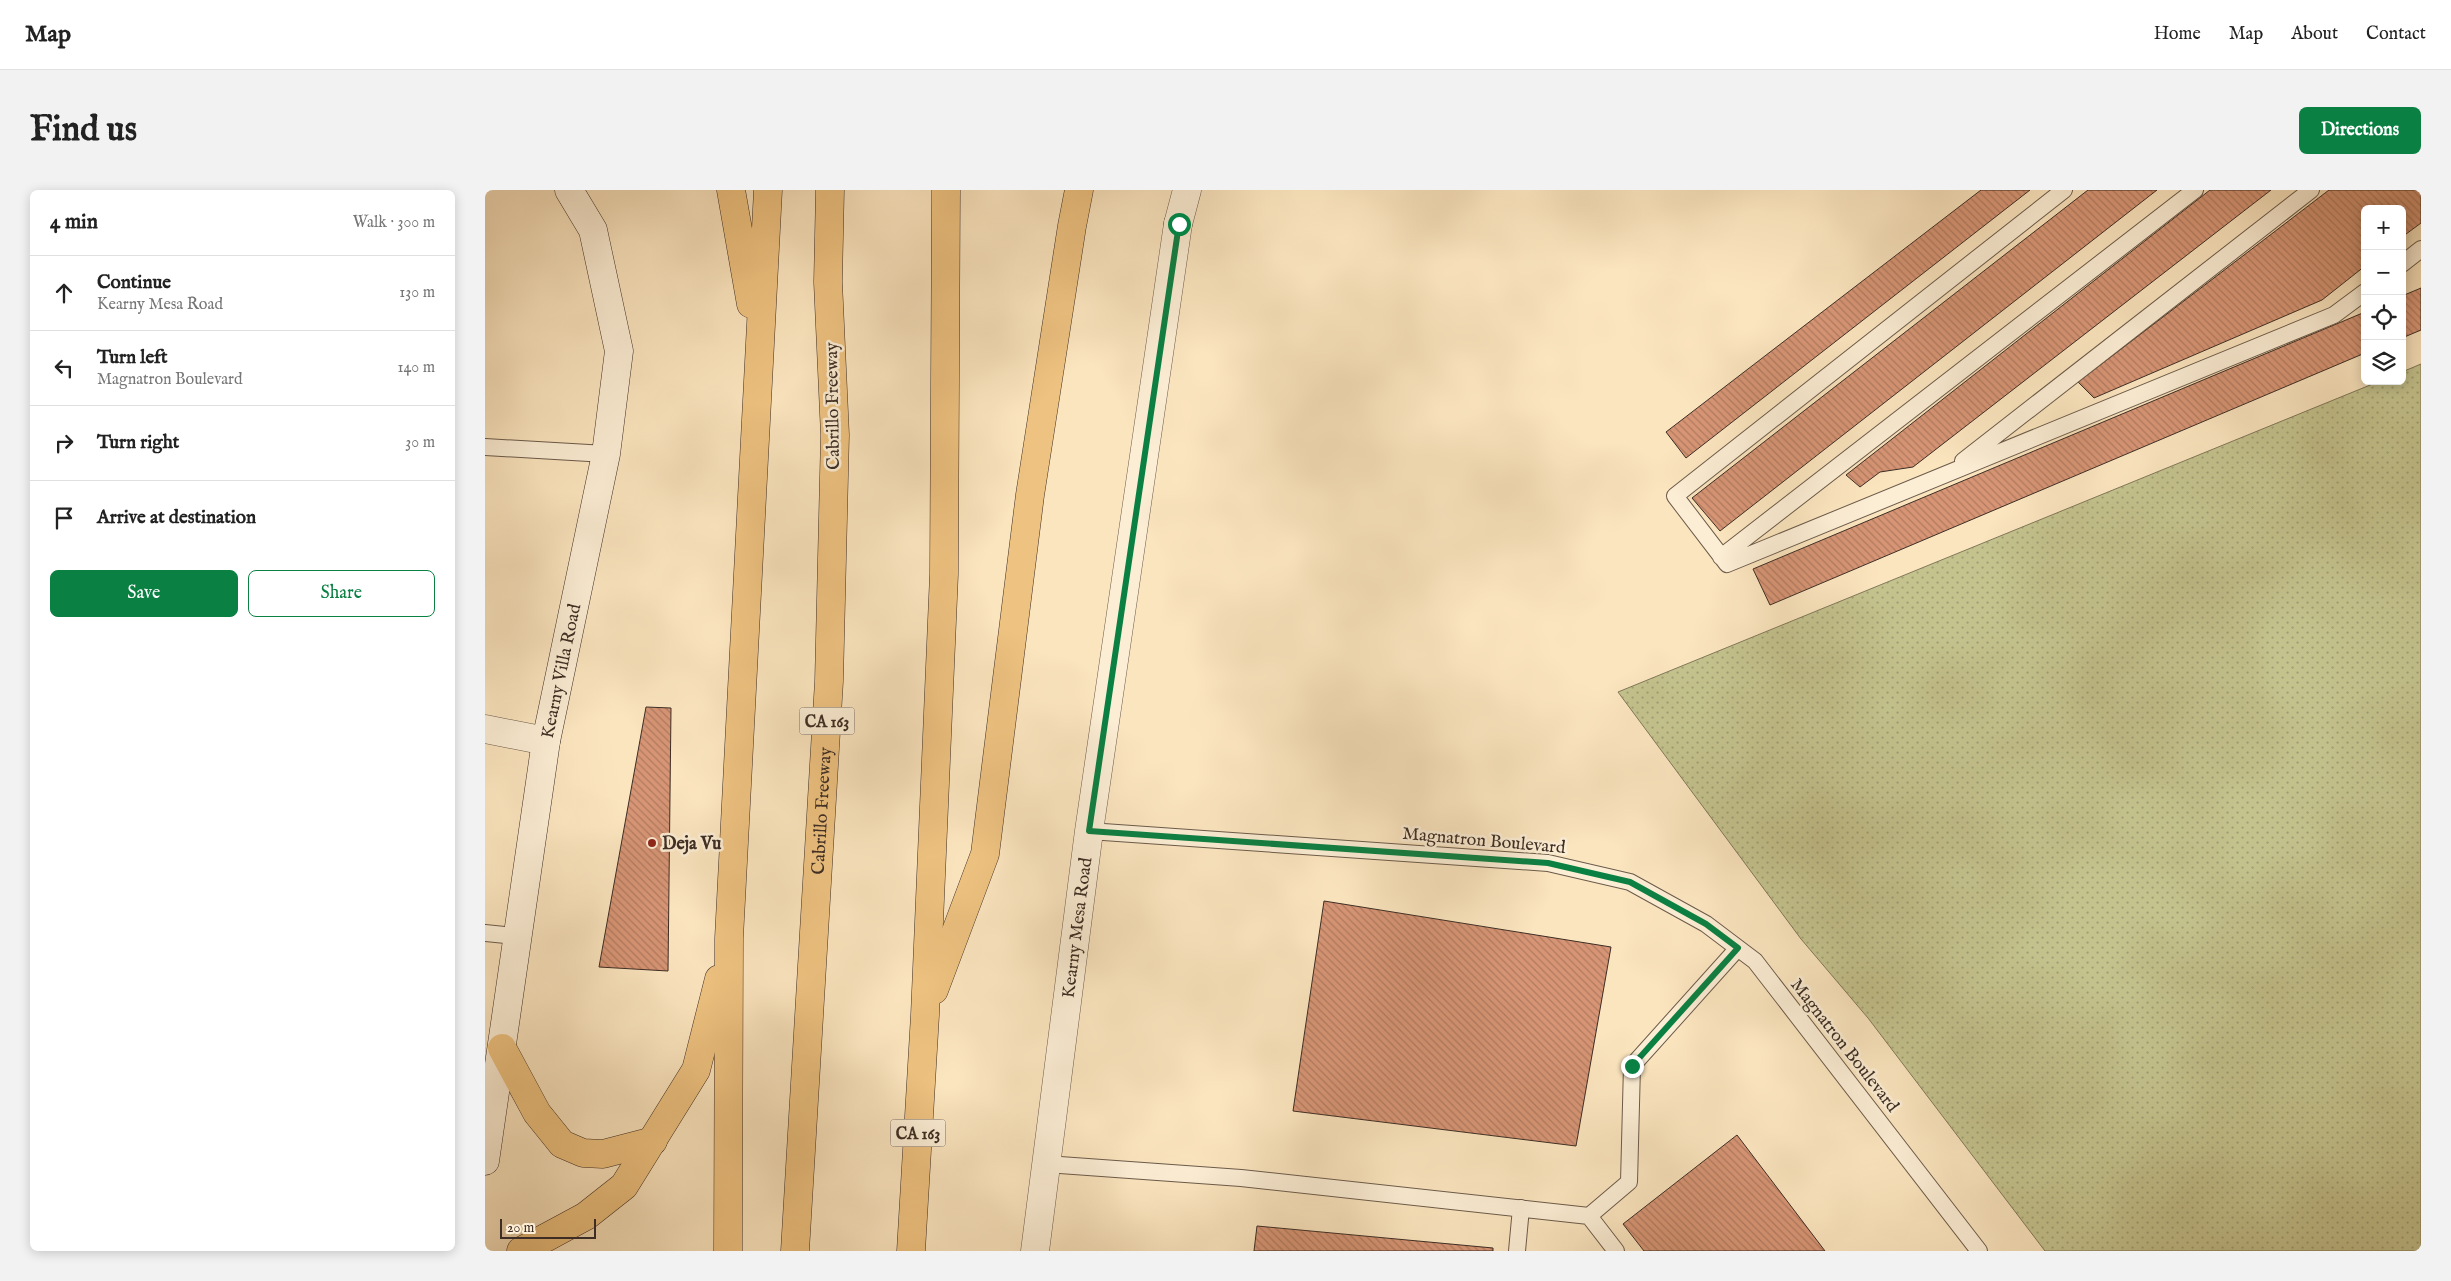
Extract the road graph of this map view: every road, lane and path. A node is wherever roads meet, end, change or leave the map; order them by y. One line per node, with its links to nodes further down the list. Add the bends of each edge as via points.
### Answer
1 (569, 190): 16 (street, Kearny Villa Road, via 593,230 619,352)
2 (731, 190): 14 (highway)
3 (768, 190): 14 (highway)
4 (830, 190): 36 (highway, Cabrillo Freeway / CA 163, via 828,282 835,435 829,681)
5 (945, 190): 26 (highway, CA 163, via 943,574)
6 (1079, 190): 26 (highway, via 1030,495 985,854)
7 (1187, 190): 21 (street, Kearny Mesa Road, via 1179,224)
8 (2064, 190): 18 (lane, via 1675,496)
9 (2195, 190): 18 (lane)
10 (2311, 190): 17 (lane)
11 (2421, 250): 12 (lane)
12 (2406, 261)
13 (2361, 295): 17 (lane, via 2334,315)
14 (760, 355): 24 (highway)
15 (485, 447): 16 (lane)
16 (606, 454): 20 (street, Kearny Villa Road)
17 (1947, 473): 18 (lane, via 1727,564)
18 (1721, 557)
19 (485, 730): 20 (street)
20 (546, 741): 23 (street, Kearny Villa Road)
21 (1089, 831): 25 (lane, Magnatron Boulevard, via 1548,863 1630,882 1706,924); 31 (street, Kearny Mesa Road)
22 (485, 933): 23 (lane)
23 (516, 936): 27 (street, Kearny Villa Road)
24 (729, 938): 29 (highway, via 696,1070); 35 (highway)
25 (1738, 948): 33 (lane, via 1632,1066 1629,1182); 41 (lane, Magnatron Boulevard, via 1755,961)
26 (925, 1015): 37 (highway, CA 163)
27 (502, 1048): 28 (street, Kearny Villa Road); 29 (highway, via 537,1113 562,1144 583,1153 603,1154)
28 (487, 1127): 30 (street, Kearny Villa Road)
29 (653, 1141): 34 (highway, via 624,1186 586,1216)
30 (485, 1161)
31 (1046, 1164): 32 (lane, via 1241,1178); 38 (street, Kearny Mesa Road)
32 (1521, 1208): 33 (lane); 39 (lane)
33 (1589, 1216): 40 (lane)
34 (521, 1251)
35 (728, 1251)
36 (795, 1251)
37 (911, 1251)
38 (1035, 1251)
39 (1517, 1251)
40 (1616, 1251)
41 (1979, 1251)

